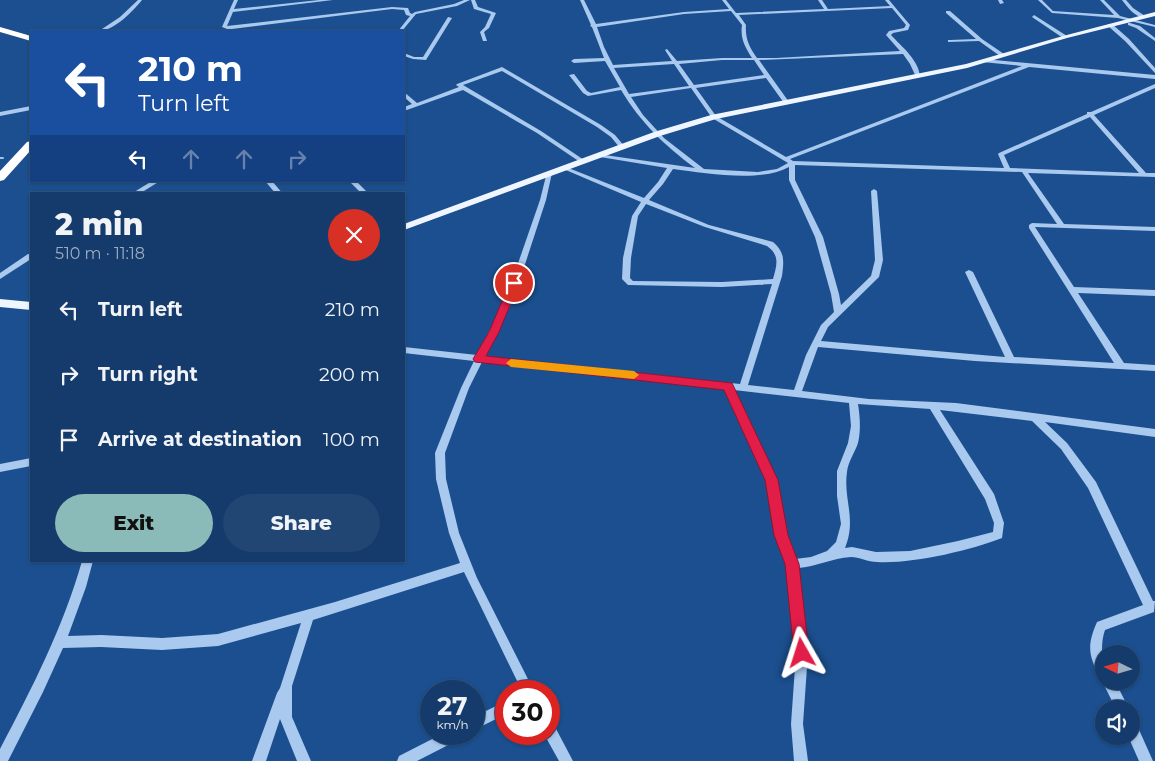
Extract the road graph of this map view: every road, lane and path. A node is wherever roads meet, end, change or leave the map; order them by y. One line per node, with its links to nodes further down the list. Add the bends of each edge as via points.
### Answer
1 (140, 0): 32 (street, via 122,18)
2 (236, 0): 18 (street)
3 (331, 0): 14 (street)
4 (407, 0): 17 (street)
5 (468, 0): 22 (street)
6 (473, 0): 38 (street, via 476,8 494,13 482,32)
7 (582, 0): 29 (street)
8 (724, 0): 19 (street)
9 (820, 0): 16 (street)
10 (887, 0): 15 (street)
11 (1040, 0): 26 (street, via 1052,12)
12 (1102, 0): 26 (street)
13 (1124, 0): 24 (street)
14 (304, 1): 18 (street)
15 (892, 7): 16 (street); 43 (street, via 908,28 888,35)
16 (826, 9): 19 (street)
17 (406, 10): 22 (street); 33 (street, via 392,8)
18 (231, 11): 33 (street, via 224,26)
19 (734, 12): 29 (street, via 692,12); 47 (street, via 744,27 743,36)
20 (948, 12): 39 (street)
21 (1155, 14): 24 (main road)
22 (413, 15): 34 (street)
23 (1034, 16): 36 (street)
24 (1143, 17): 26 (main road)
25 (450, 18): 44 (street, via 424,58)
26 (1124, 20): 28 (main road); 30 (street); 40 (street)
27 (0, 25): 35 (highway)
28 (1110, 25): 36 (main road); 53 (street)
29 (592, 26): 46 (street)
30 (1155, 26)
31 (0, 29): 37 (highway)
32 (103, 30)
33 (230, 30)
34 (401, 30)
35 (30, 32)
36 (1064, 37): 45 (main road)
37 (30, 39)
38 (485, 40)
39 (980, 40): 41 (street); 45 (street)
40 (1155, 40)
41 (950, 41)
42 (667, 50): 49 (street)
43 (905, 52): 47 (street); 56 (street)
44 (405, 54)
45 (1002, 55): 50 (main road)
46 (607, 59): 48 (street); 52 (street)
47 (755, 59): 49 (street); 55 (street)
48 (574, 62)
49 (676, 62): 52 (street); 60 (street)
50 (984, 62): 51 (street); 56 (main road)
51 (1027, 66): 57 (street); 77 (street)
52 (610, 67): 62 (street)
53 (1155, 71)
54 (572, 75): 62 (street, via 590,95)
55 (766, 76): 60 (street); 65 (street)
56 (918, 76): 65 (main road)
57 (1140, 76): 58 (street); 59 (street)
58 (1155, 77)
59 (1155, 85): 69 (street)
60 (693, 86): 64 (street); 71 (street)
61 (462, 88): 66 (street); 75 (street, via 459,85 502,69 593,122); 78 (street, via 500,108)
62 (623, 88): 64 (street)
63 (405, 95): 66 (street)
64 (628, 96): 72 (street)
65 (786, 102): 71 (main road)
66 (416, 105): 68 (street)
67 (30, 108): 70 (street)
68 (405, 109)
69 (1089, 113): 83 (street, via 1001,154); 86 (street)
70 (0, 114)
71 (714, 117): 72 (main road); 77 (street)
72 (657, 134): 75 (main road); 82 (street)
73 (30, 136): 80 (highway)
74 (30, 145): 88 (highway)
75 (622, 147): 76 (main road)
76 (600, 155): 78 (main road); 79 (street)
77 (788, 161): 82 (street, via 787,169 770,174); 83 (street); 108 (street, via 792,180 818,237)
78 (582, 162): 81 (main road)
79 (671, 166): 82 (street); 96 (street)
80 (0, 167)
81 (564, 168): 85 (main road); 96 (street)
82 (702, 170)
83 (1008, 170): 84 (street)
84 (1024, 171): 86 (street); 97 (street)
85 (549, 173): 98 (main road); 111 (street, via 510,298)
86 (1145, 175): 87 (street)
87 (1155, 175)
88 (0, 178)
89 (155, 182): 92 (street)
90 (269, 182): 93 (street)
91 (353, 182): 94 (street)
92 (138, 192)
93 (278, 192)
94 (364, 192)
95 (874, 192): 108 (street, via 879,260 875,277)
96 (645, 201): 103 (street, via 707,226 770,244 781,257); 103 (street, via 635,216 627,258 626,279 631,283 756,284)
97 (1061, 225): 99 (street); 104 (street, via 1032,224 1032,228)
98 (405, 227)
99 (1155, 230)
100 (30, 257): 102 (street)
101 (969, 272): 112 (street)
102 (0, 277)
103 (776, 281): 116 (street)
104 (1073, 290): 105 (street); 113 (street)
105 (1155, 293)
106 (0, 303): 107 (main road)
107 (30, 306)
108 (838, 313): 109 (street, via 825,326)
109 (816, 344): 112 (street); 117 (street)
110 (405, 350): 111 (street)
111 (479, 359): 115 (street); 127 (street, via 440,453 441,479 454,533)
112 (1011, 360): 113 (street)
113 (1121, 366): 114 (street)
114 (1155, 368)
115 (728, 386): 116 (street); 126 (street, via 771,480 781,535)
116 (743, 387): 117 (street)
117 (797, 394): 118 (street)
118 (853, 400): 119 (street); 124 (street, via 854,443 842,470 846,524 841,545)
119 (933, 406): 120 (street); 124 (street, via 990,497 998,535 910,556 876,557 852,552)
120 (1035, 418): 121 (street); 128 (street, via 1064,446 1092,484)
121 (1155, 433)
122 (30, 462): 123 (street)
123 (0, 468)
124 (831, 555): 126 (street)
125 (88, 562): 130 (street, via 80,594)
126 (792, 564): 142 (street, via 802,653 796,724)
127 (467, 566): 129 (street); 132 (street)
128 (1152, 607): 131 (street, via 1101,626)
129 (309, 615): 130 (street, via 218,640 162,644); 133 (street)
130 (60, 642): 137 (street, via 45,678)
131 (1095, 649)
132 (523, 680)
133 (286, 686): 138 (street); 139 (street, via 286,717)
134 (434, 745): 140 (street)
135 (557, 745): 141 (street)
136 (1139, 745): 143 (street)
137 (1, 761)
138 (259, 761)
139 (304, 761)
140 (404, 761)
141 (566, 761)
142 (801, 761)
143 (1146, 761)

